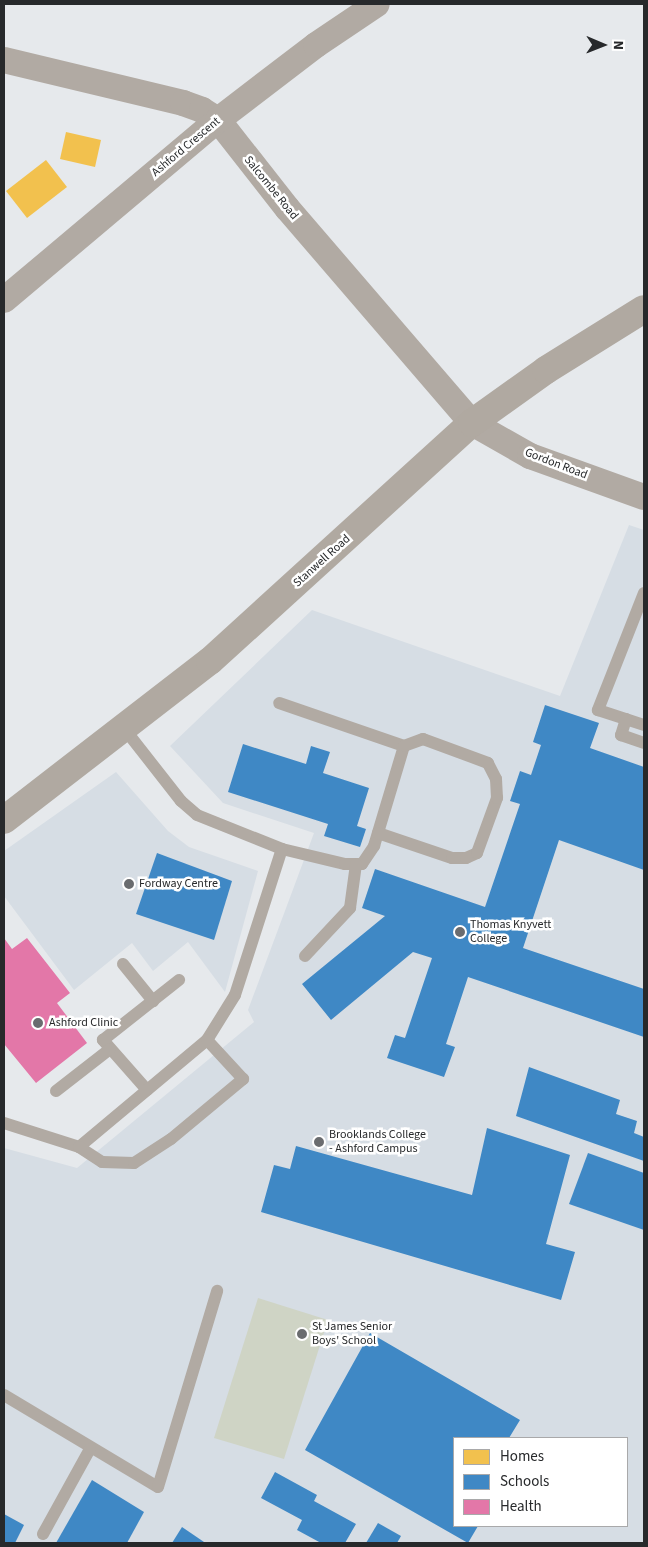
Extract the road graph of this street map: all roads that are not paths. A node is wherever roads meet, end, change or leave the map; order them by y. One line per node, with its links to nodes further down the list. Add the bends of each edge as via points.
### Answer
1 (377, 4): 3 (street, Ashford Crescent, via 316,45)
2 (4, 60): 3 (street, Salcombe Road, via 183,103)
3 (218, 120): 4 (street, Ashford Crescent); 6 (street, Salcombe Road, via 287,208)
4 (4, 300)
5 (644, 308): 6 (main road, Stanwell Road, via 546,370)
6 (472, 423): 7 (street, Gordon Road, via 530,456); 12 (main road, Stanwell Road, via 210,661)
7 (644, 497)
8 (644, 593): 10 (lane, via 598,710)
9 (280, 703): 14 (lane)
10 (626, 719): 11 (lane); 13 (lane, via 621,735)
11 (644, 725)
12 (123, 726): 15 (main road, Stanwell Road); 17 (lane, via 181,801 197,815)
13 (644, 743)
14 (404, 746): 16 (lane); 16 (lane, via 423,739 488,763 496,779 497,798 477,853 466,858 452,858)
15 (4, 820)
16 (378, 833): 18 (lane, via 362,864)
17 (282, 849): 18 (lane); 23 (lane, via 234,995)
18 (356, 864): 19 (lane, via 350,908)
19 (305, 956)
20 (123, 964): 22 (lane)
21 (179, 980): 22 (lane)
22 (152, 1001): 24 (lane, via 103,1040)
23 (207, 1040): 25 (lane); 28 (lane, via 243,1078 171,1139 134,1163 102,1162)
24 (110, 1049): 25 (lane); 26 (lane)
25 (147, 1090): 28 (lane)
26 (56, 1091)
27 (4, 1123): 28 (lane)
28 (79, 1147)
29 (217, 1291): 31 (lane, via 158,1487)
30 (4, 1395): 31 (lane, via 64,1429)
31 (90, 1449): 32 (lane)
32 (43, 1534)

